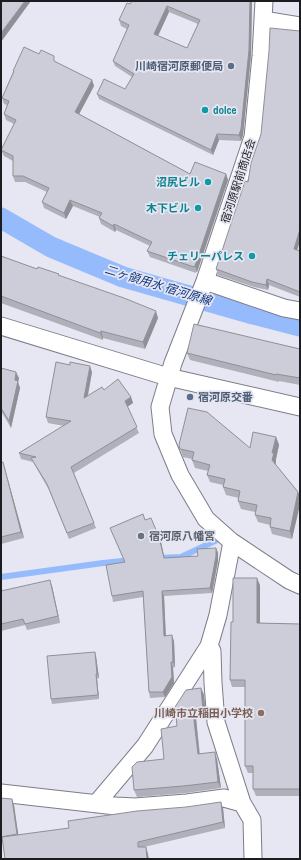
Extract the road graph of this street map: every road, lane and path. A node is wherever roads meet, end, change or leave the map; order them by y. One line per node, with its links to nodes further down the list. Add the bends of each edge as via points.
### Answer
1 (264, 1): 2 (street, 宿河原駅前商店会)
2 (263, 20): 3 (street); 4 (street, 宿河原駅前商店会, via 253,137)
3 (300, 26)
4 (203, 285): 5 (street); 7 (street, 宿河原駅前商店会)
5 (300, 311)
6 (1, 326): 7 (street)
7 (168, 377): 8 (street); 9 (street, 宿河原駅前商店会, via 160,407 162,434 180,475 206,519)
8 (300, 407)
9 (232, 542): 10 (street, 宿河原駅前商店会); 11 (street, via 218,615)
10 (300, 585)
11 (209, 646): 13 (street, via 212,651 216,722); 14 (street, via 145,746)
12 (1, 793): 14 (street)
13 (242, 803): 14 (street, via 224,798 135,807); 15 (street, via 252,820)
14 (96, 804)
15 (253, 859)

